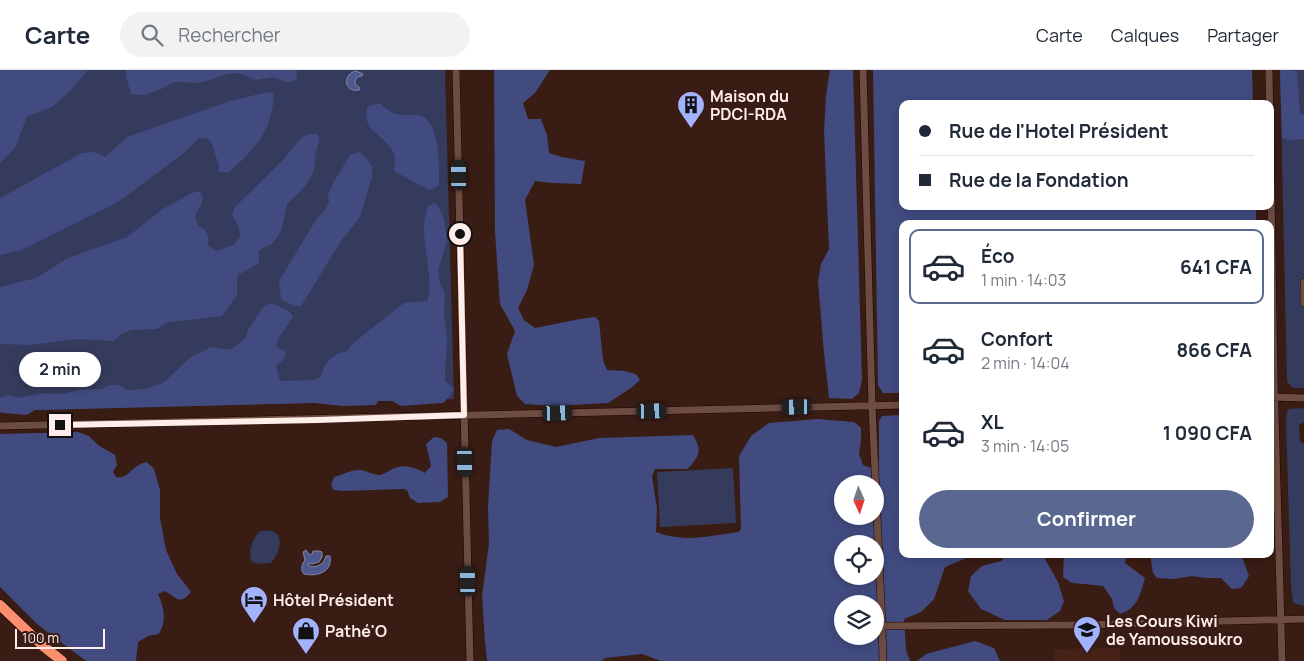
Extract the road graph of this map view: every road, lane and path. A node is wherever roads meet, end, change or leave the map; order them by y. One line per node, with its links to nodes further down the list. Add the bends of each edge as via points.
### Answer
1 (456, 70): 11 (street)
2 (863, 70): 10 (street)
3 (1269, 70): 4 (street)
4 (1269, 100)
5 (1304, 282): 6 (street)
6 (1304, 303)
7 (1274, 397): 8 (street)
8 (1304, 398)
9 (899, 405): 10 (street)
10 (872, 406): 11 (street); 14 (street)
11 (464, 415): 12 (street); 21 (street)
12 (0, 426)
13 (1274, 446): 16 (street)
14 (881, 595)
15 (0, 604): 20 (highway)
16 (1281, 619): 17 (street); 18 (street); 23 (street)
17 (1304, 619)
18 (884, 626)
19 (883, 645): 22 (street)
20 (62, 661)
21 (470, 661)
22 (883, 661)
23 (1282, 661)

